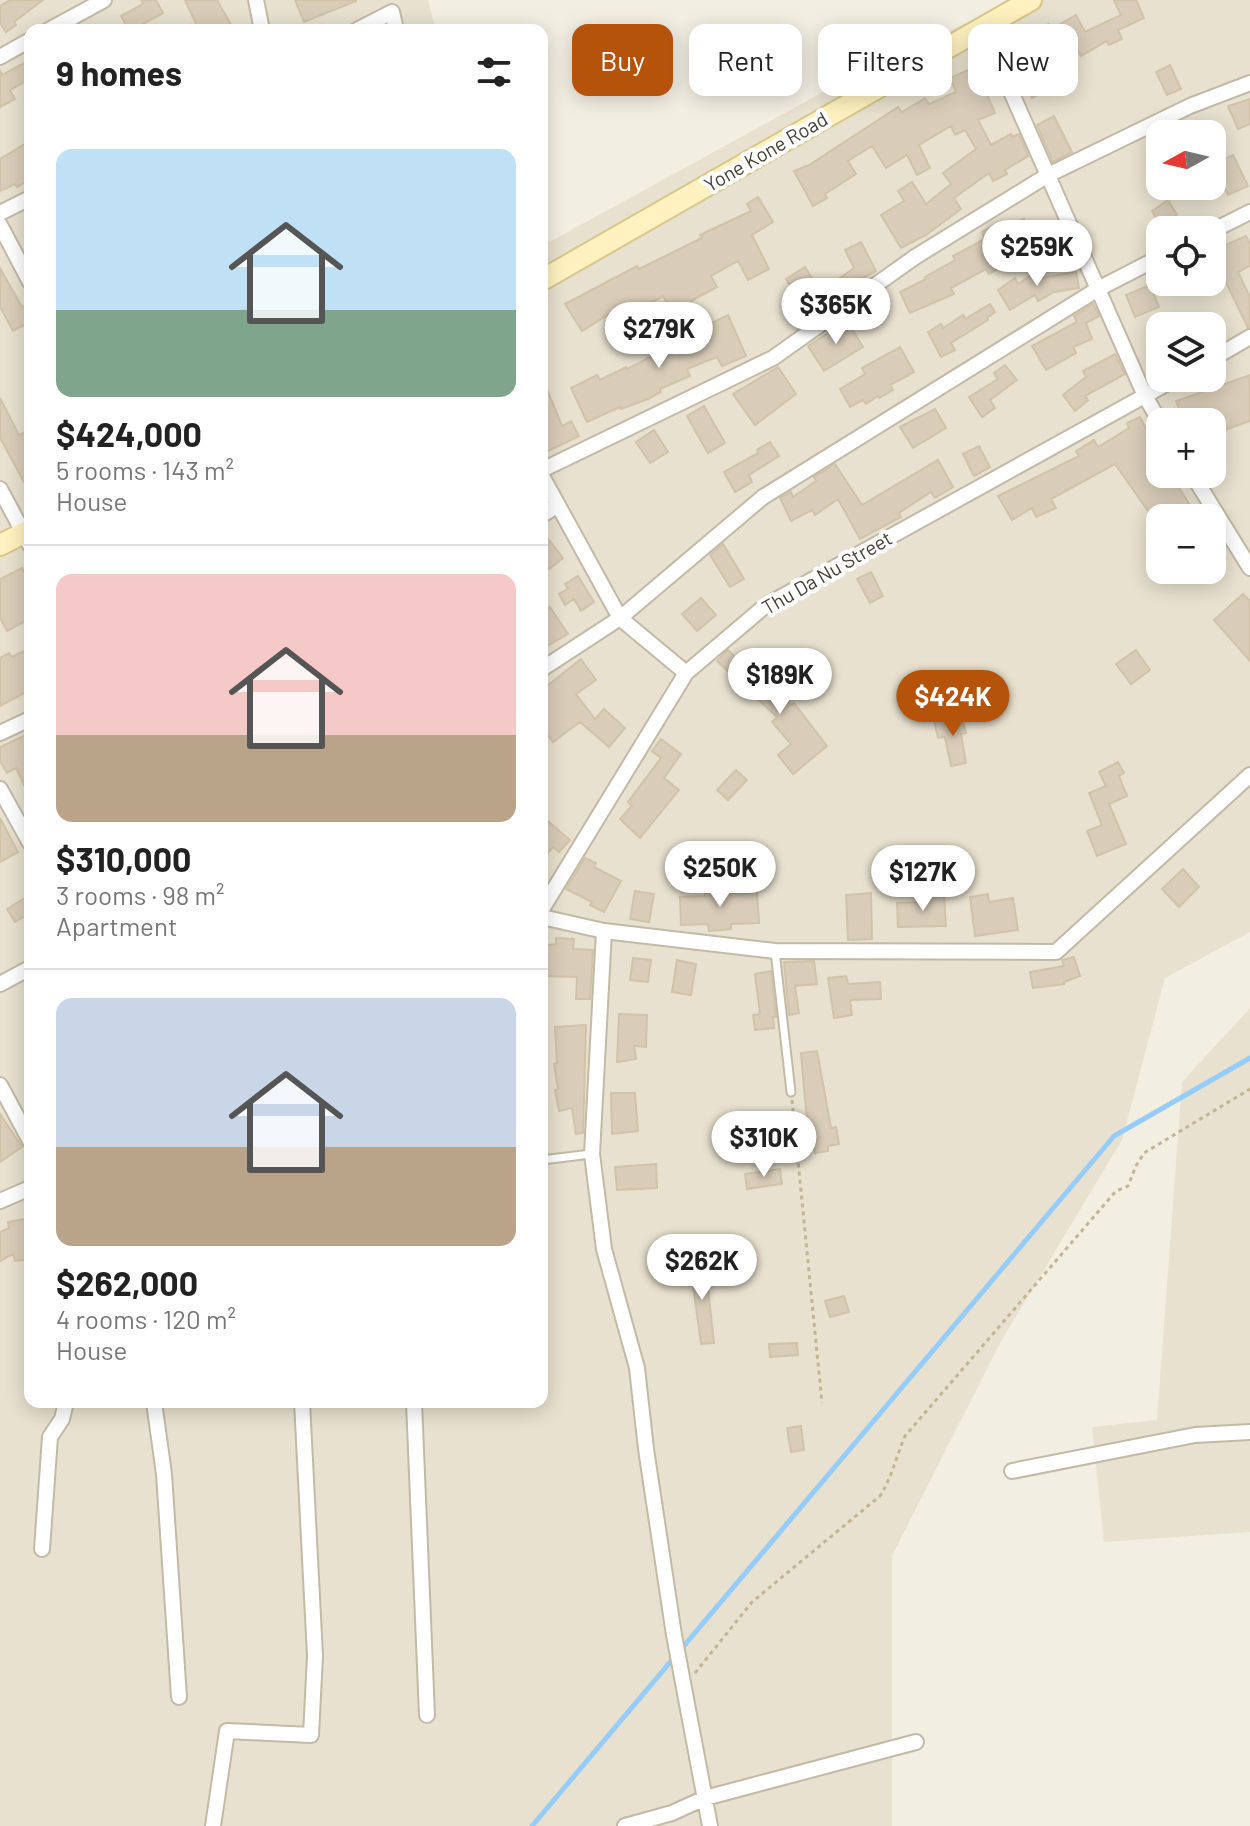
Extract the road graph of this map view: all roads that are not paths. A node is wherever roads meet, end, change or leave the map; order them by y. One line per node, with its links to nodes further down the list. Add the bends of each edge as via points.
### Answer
1 (104, 0): 4 (street)
2 (256, 0): 5 (street)
3 (1031, 0): 8 (street, Yone Kone Road)
4 (60, 24)
5 (261, 24)
6 (369, 24): 7 (street, via 392,12)
7 (395, 24)
8 (990, 24)
9 (968, 37): 22 (street, Yone Kone Road)
10 (24, 43): 11 (street)
11 (0, 57)
12 (1250, 83): 14 (street)
13 (1013, 96): 14 (street)
14 (1048, 175): 23 (street); 29 (street, via 915,257 773,358)
15 (24, 201): 17 (street)
16 (1250, 212): 18 (street)
17 (0, 213)
18 (1226, 224)
19 (0, 225): 21 (street)
20 (1146, 264): 23 (street)
21 (24, 271)
22 (548, 277)
23 (1098, 289): 27 (street); 39 (street, via 763,497)
24 (1250, 337): 25 (street)
25 (1226, 351)
26 (1152, 392): 27 (street, Thu Da Nu Street)
27 (1145, 396): 28 (street); 41 (street, Thu Da Nu Street, via 765,606)
28 (1152, 408)
29 (548, 467)
30 (548, 487): 33 (street)
31 (1201, 488): 38 (street)
32 (0, 489): 35 (street)
33 (558, 505): 34 (street); 39 (street)
34 (548, 511)
35 (24, 529)
36 (24, 537): 37 (street)
37 (0, 545)
38 (1250, 568)
39 (620, 618): 40 (street); 41 (street)
40 (548, 665)
41 (686, 673): 47 (street, Thu Da Nu Street)
42 (24, 722): 43 (street)
43 (0, 733)
44 (1250, 775): 50 (street, via 1056,952)
45 (0, 789): 46 (street)
46 (24, 832)
47 (548, 899)
48 (548, 918): 49 (street)
49 (604, 931): 50 (street); 56 (street)
50 (775, 951): 54 (lane)
51 (24, 971): 52 (street)
52 (0, 984)
53 (0, 1085): 55 (street)
54 (791, 1092)
55 (24, 1130)
56 (592, 1154): 57 (lane); 70 (street, via 604,1249 637,1368 674,1635)
57 (548, 1159)
58 (24, 1191): 59 (street)
59 (0, 1201)
60 (65, 1408): 66 (street, via 46,1460)
61 (155, 1408): 67 (street)
62 (302, 1408): 71 (street, via 315,1656 311,1735 227,1731)
63 (414, 1408): 68 (street)
64 (1250, 1432): 65 (street, via 1195,1435)
65 (1012, 1471)
66 (42, 1549)
67 (179, 1697)
68 (427, 1715)
69 (916, 1742): 70 (street)
70 (705, 1798): 72 (street); 73 (street)
71 (213, 1826)
72 (625, 1826)
73 (710, 1826)

